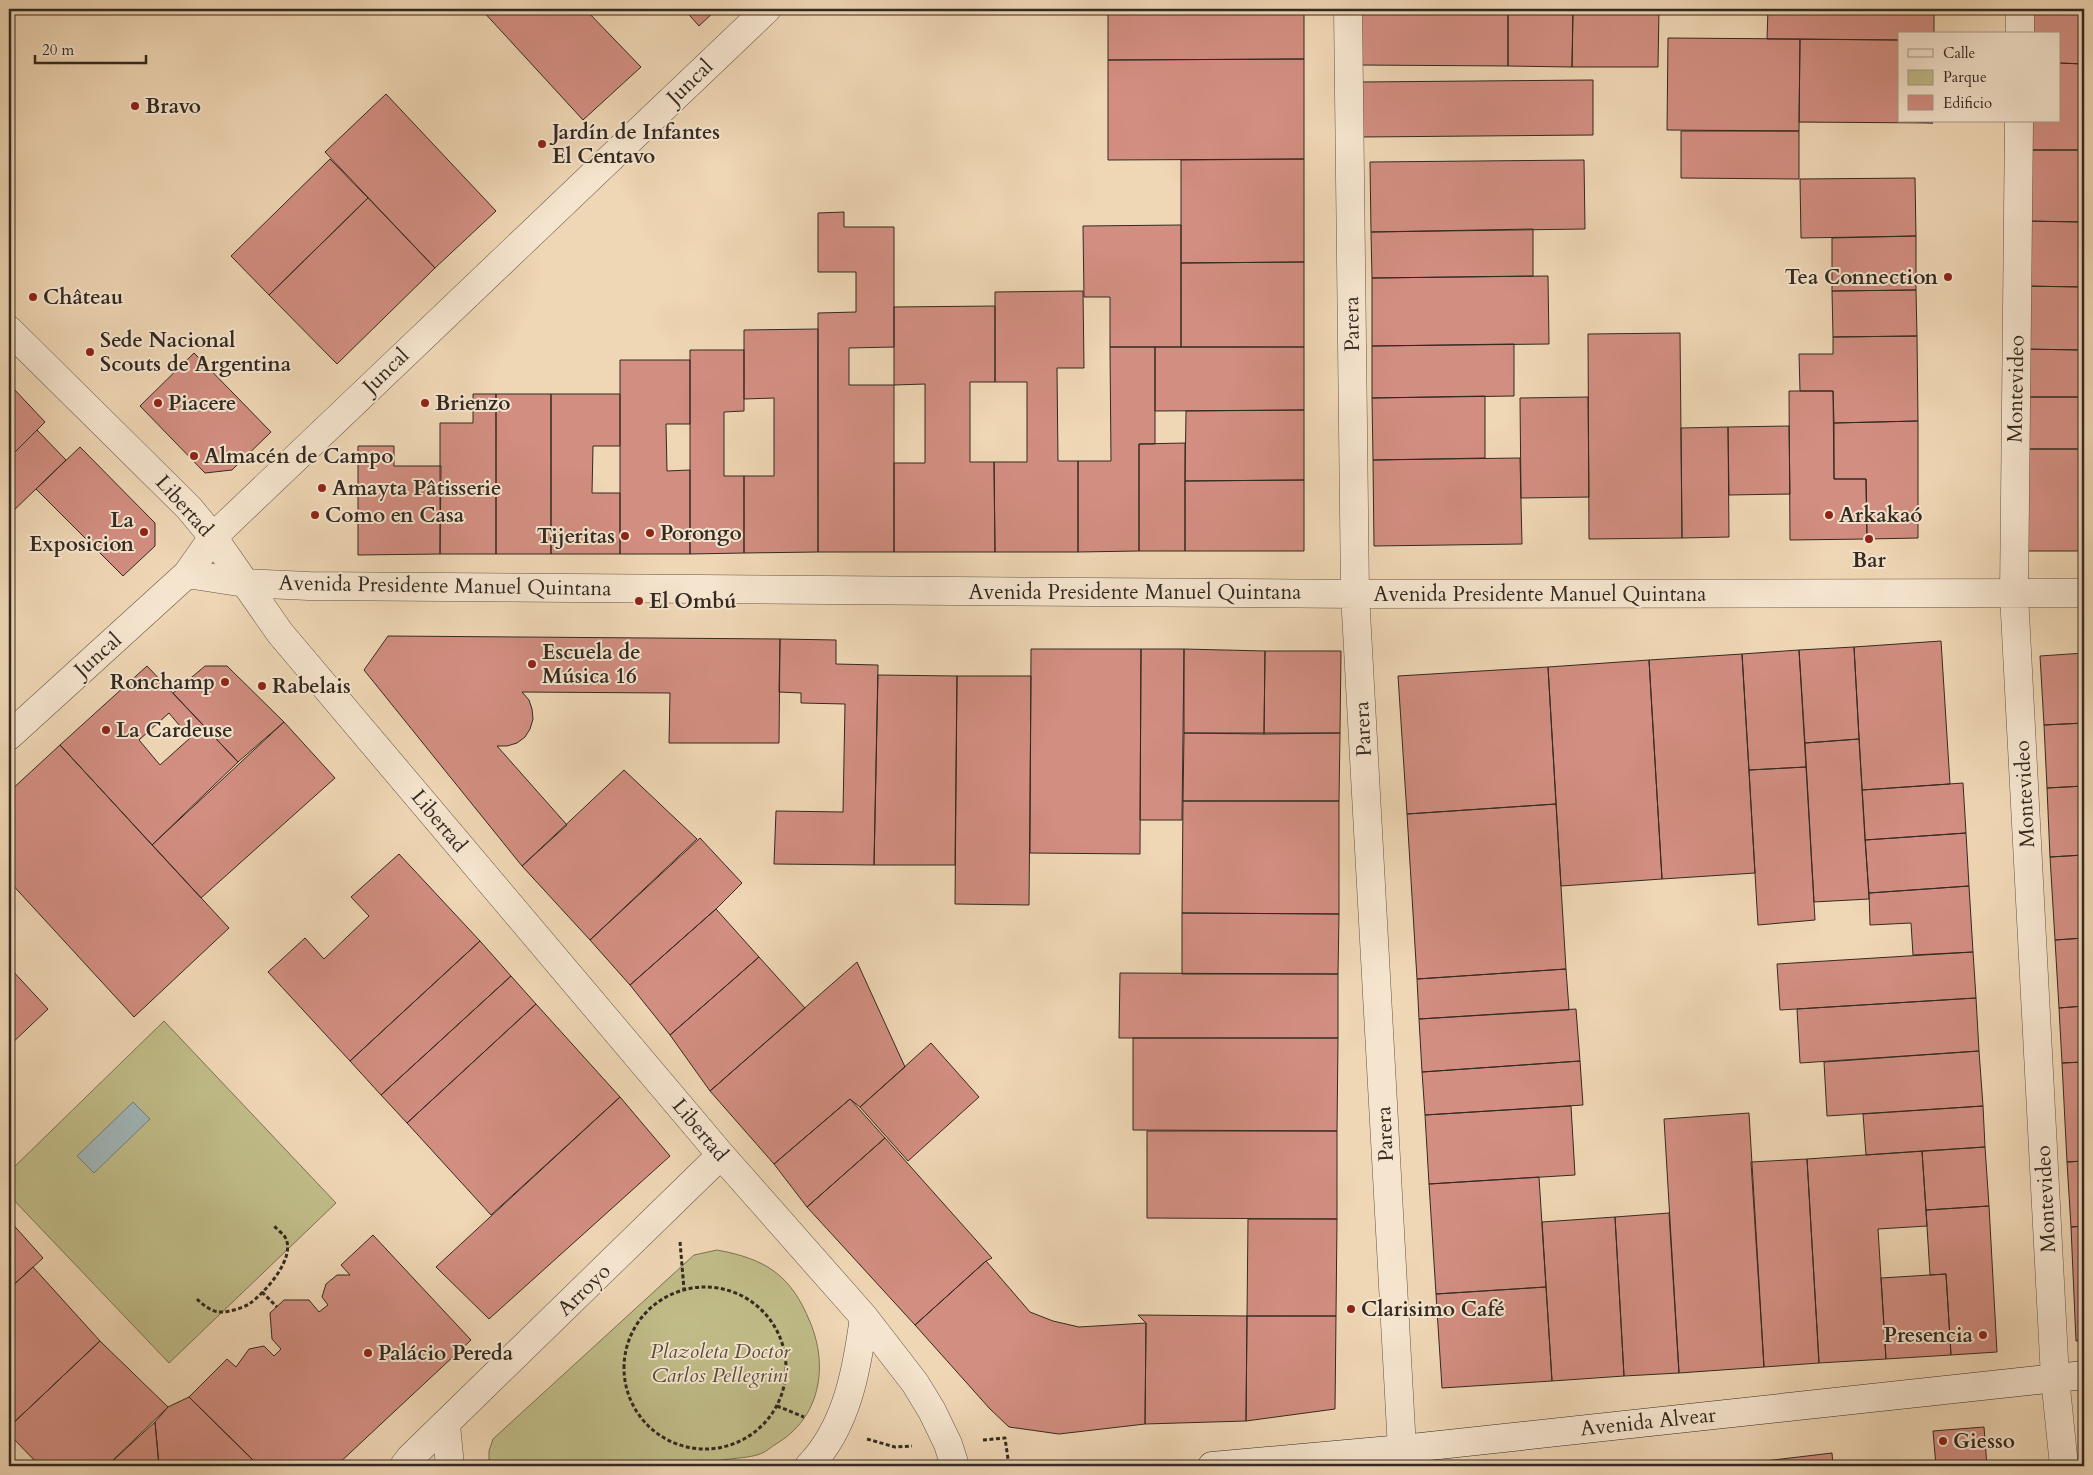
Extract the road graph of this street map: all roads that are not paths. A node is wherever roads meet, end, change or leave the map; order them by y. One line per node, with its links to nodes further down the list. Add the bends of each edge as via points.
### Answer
1 (767, 9): 7 (street, Juncal)
2 (1348, 9): 11 (street, Parera)
3 (2020, 9): 4 (street)
4 (2020, 32)
5 (2019, 122): 12 (street, Montevideo)
6 (9, 330): 7 (street, Libertad, via 189,508)
7 (213, 537): 8 (street, Juncal); 9 (street, Libertad)
8 (187, 574): 9 (street, Avenida Presidente Manuel Quintana); 13 (street, Juncal)
9 (245, 583): 11 (street, Avenida Presidente Manuel Quintana); 14 (street, Libertad, via 280,633)
10 (2084, 593): 12 (street, Avenida Presidente Manuel Quintana)
11 (1355, 594): 12 (street, Avenida Presidente Manuel Quintana); 19 (street, Parera)
12 (2014, 594): 17 (street, Montevideo)
13 (9, 736)
14 (721, 1155): 15 (street, Libertad); 18 (street, Arroyo)
15 (864, 1317): 20 (street, Libertad, via 915,1383); 23 (street, via 848,1399 835,1430)
16 (2084, 1375): 17 (street, Avenida Alvear)
17 (2056, 1378): 19 (street, Avenida Alvear); 25 (street, Montevideo)
18 (446, 1425): 21 (street, Arroyo); 22 (street)
19 (1402, 1449): 24 (street, Avenida Alvear)
20 (952, 1455)
21 (404, 1466)
22 (450, 1466)
23 (810, 1466)
24 (1212, 1466)
25 (2064, 1466)

